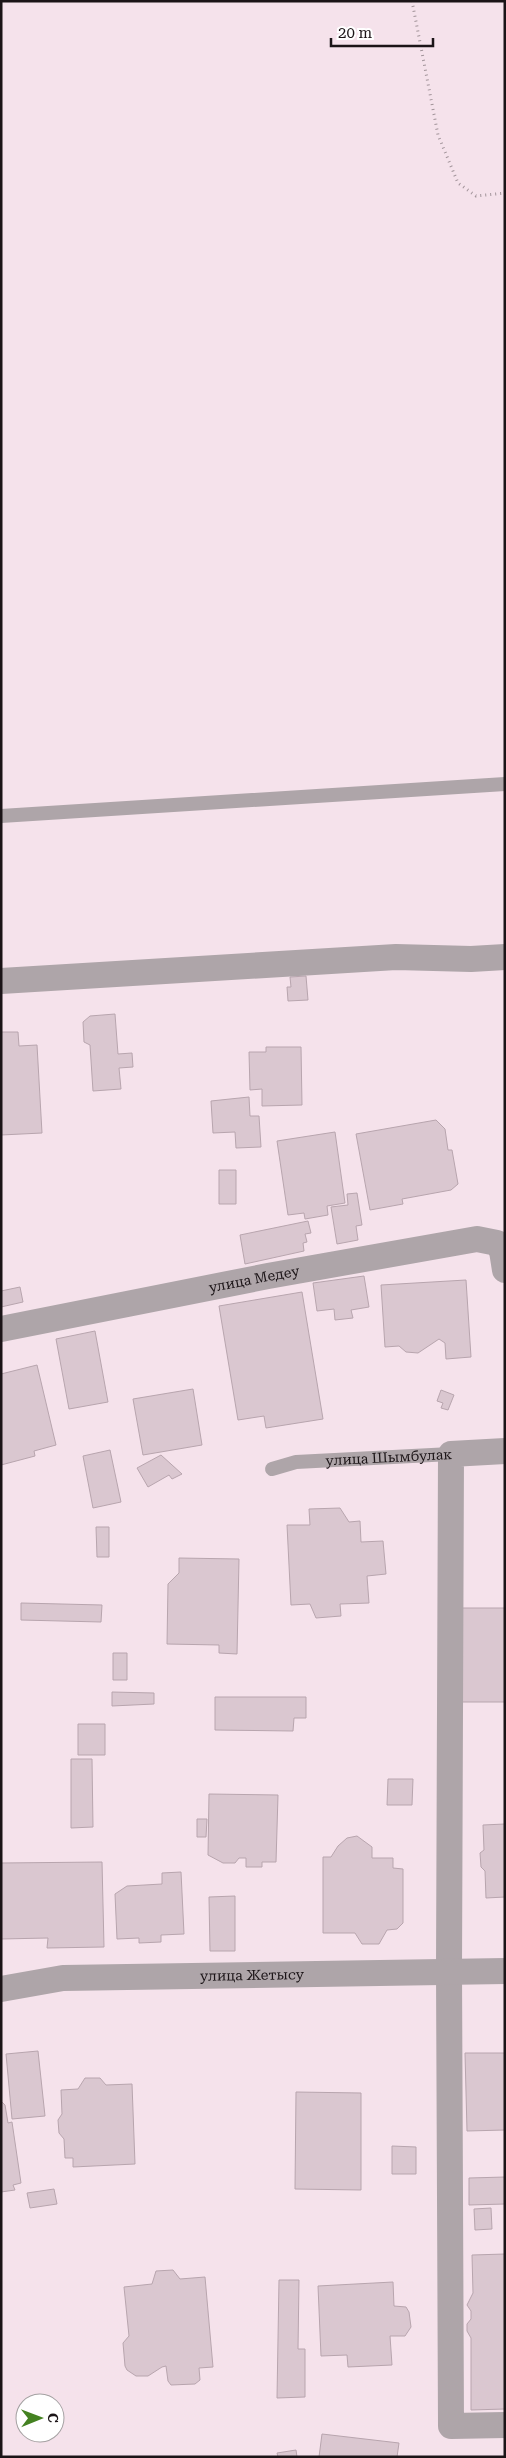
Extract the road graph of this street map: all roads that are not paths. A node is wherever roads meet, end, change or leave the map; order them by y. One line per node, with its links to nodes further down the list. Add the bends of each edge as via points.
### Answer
1 (505, 784): 2 (lane)
2 (1, 816)
3 (505, 957): 4 (street, via 471,960 387,958)
4 (1, 981)
5 (504, 1260): 6 (street, улица Медеу, via 497,1243 477,1239)
6 (1, 1329)
7 (505, 1451): 8 (street, улица Шымбулак)
8 (451, 1454): 9 (lane, улица Шымбулак, via 296,1462); 10 (street)
9 (272, 1468)
10 (449, 1970): 11 (street, улица Жетысу); 12 (street, улица Жетысу, via 63,1978); 13 (street, via 451,2426)
11 (505, 1971)
12 (1, 1989)
13 (505, 2425)

